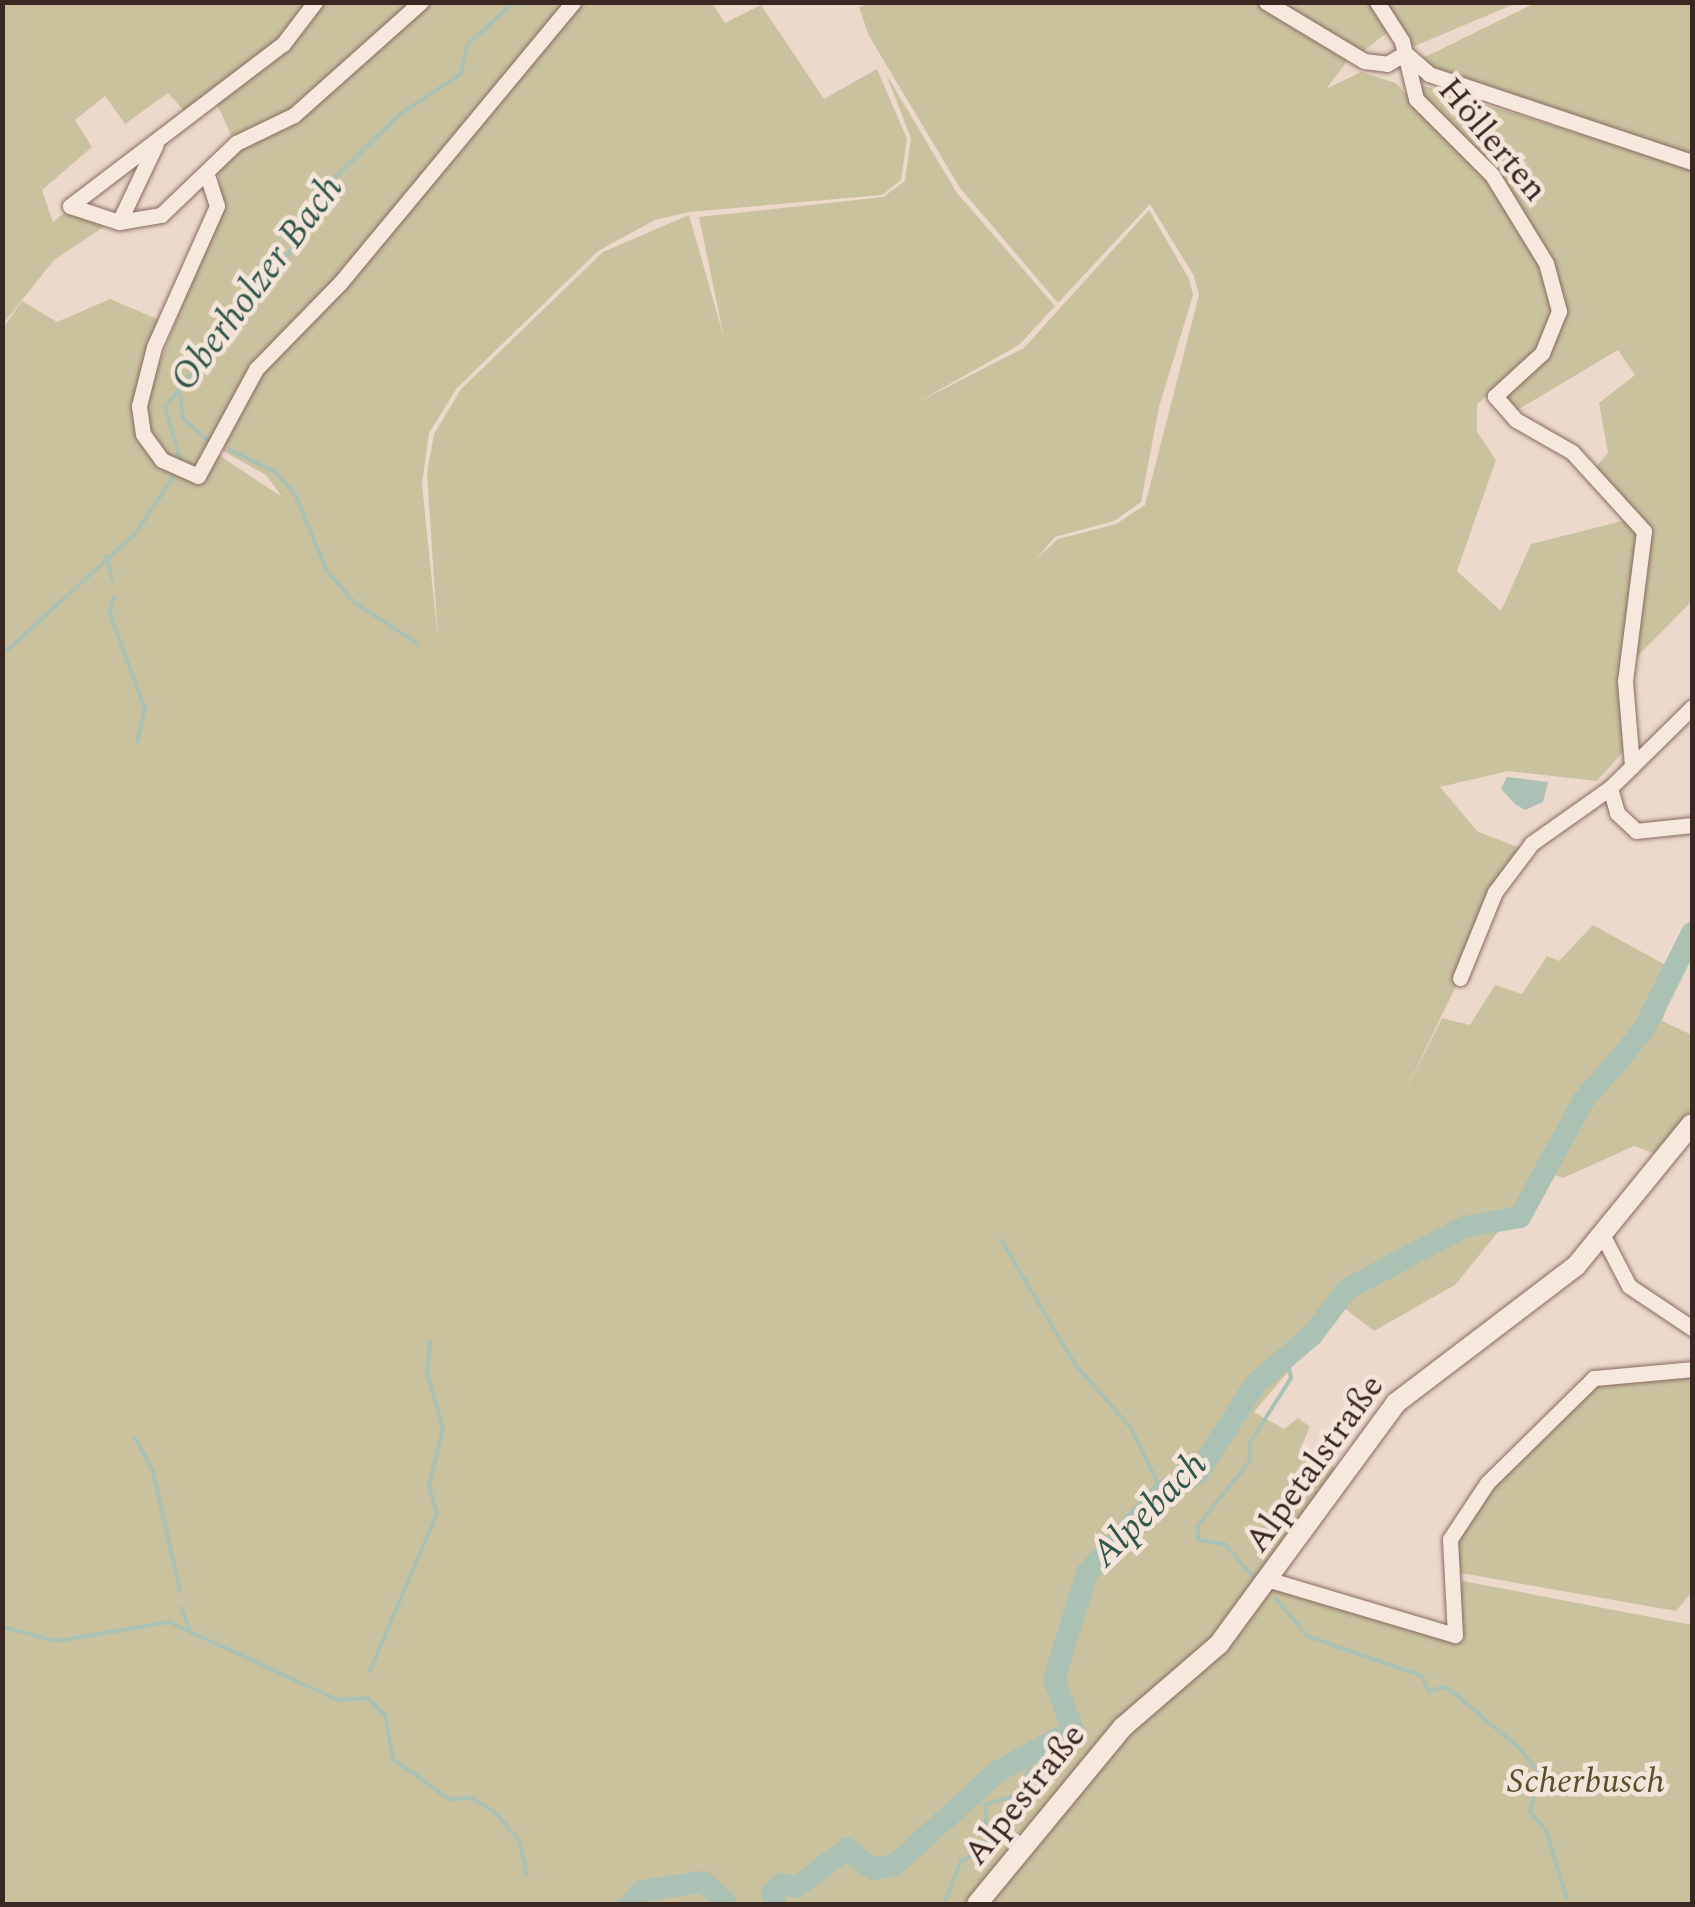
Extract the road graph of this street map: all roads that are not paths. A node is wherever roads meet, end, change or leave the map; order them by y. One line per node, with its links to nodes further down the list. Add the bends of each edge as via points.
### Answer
1 (315, 2): 7 (street, via 283,44)
2 (421, 2): 9 (street, via 294,115 236,143)
3 (573, 2): 9 (street, via 340,283 256,369 198,476 162,460 142,434 139,406 154,347 218,206)
4 (1266, 2): 6 (street, via 1364,62 1387,64)
5 (1377, 2): 6 (street)
6 (1404, 53): 8 (street, via 1429,74); 12 (street, Höllerten, via 1416,99 1522,217 1559,311 1542,353 1495,396 1516,420 1572,452 1644,531 1624,681)
7 (158, 141): 10 (street); 10 (street, via 70,206)
8 (1692, 162)
9 (212, 181): 10 (street, via 162,215)
10 (119, 222)
11 (1692, 707): 12 (street)
12 (1632, 766): 13 (street)
13 (1610, 788): 14 (street, via 1616,813 1636,831); 15 (street, via 1532,843 1495,892)
14 (1692, 825)
15 (1460, 978)
16 (1692, 1124): 17 (main road, Alpetalstraße)
17 (1603, 1236): 18 (street, via 1629,1286); 20 (main road, Alpetalstraße, via 1546,1291 1396,1403)
18 (1692, 1328)
19 (1692, 1369): 20 (street, via 1594,1378 1487,1483 1450,1539 1456,1635)
20 (1270, 1580): 21 (main road, Alpetalstraße, via 1203,1660)
21 (1123, 1727): 22 (main road, Alpestraße)
22 (977, 1904)

